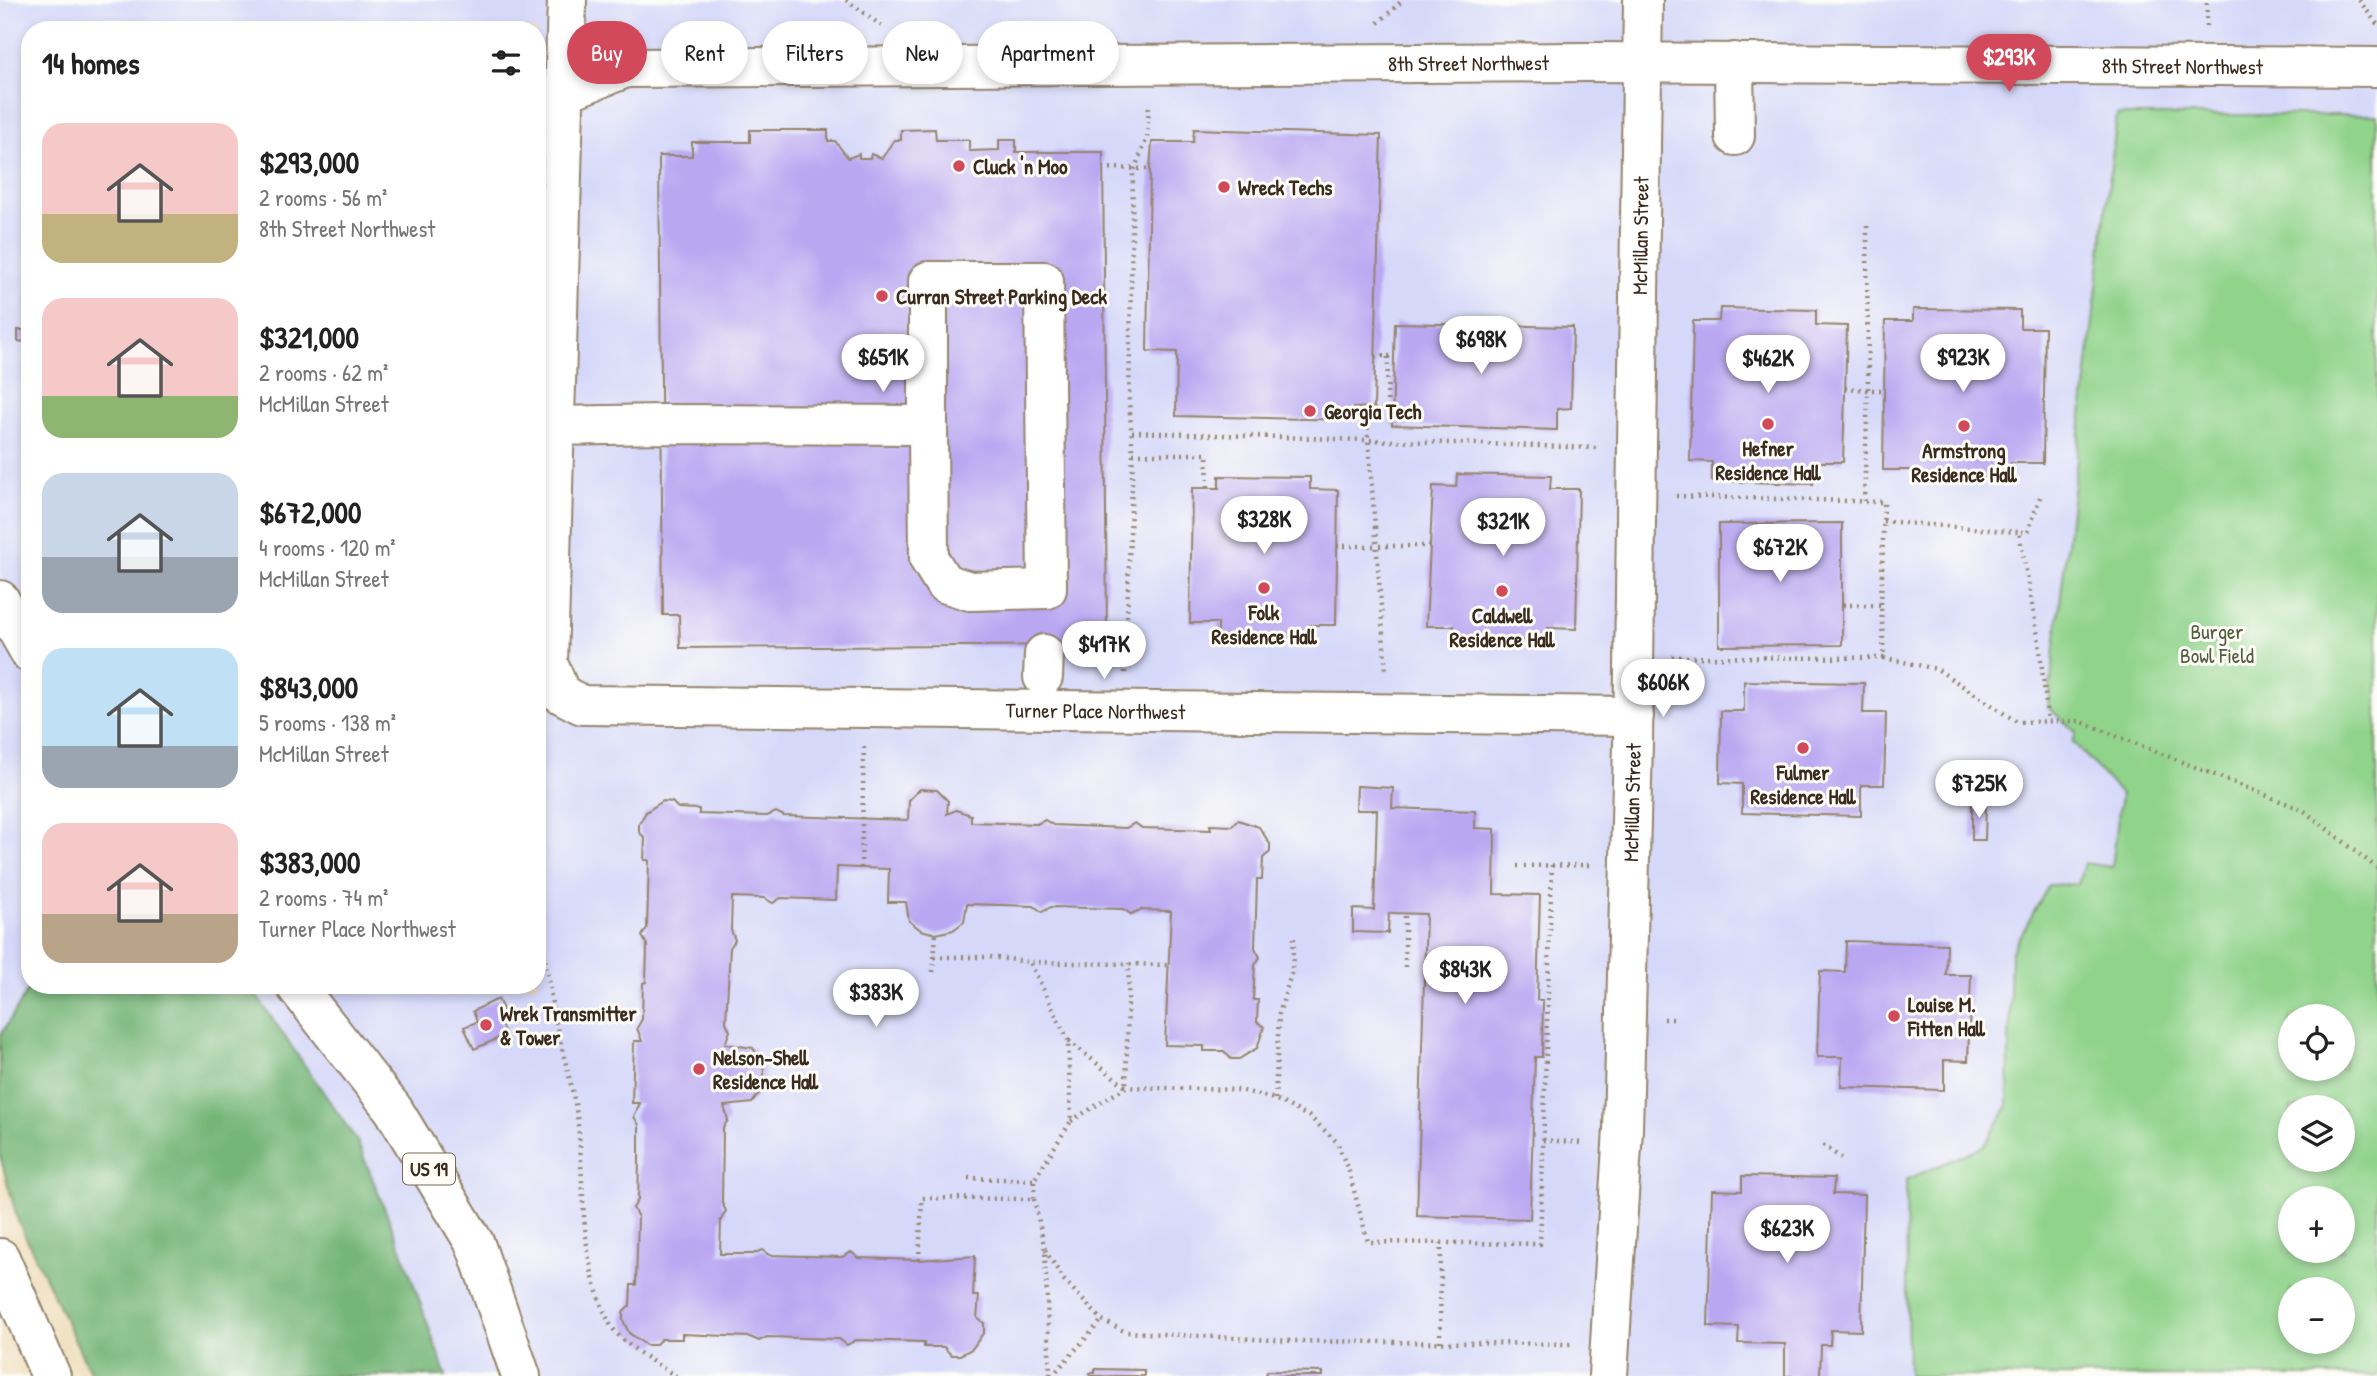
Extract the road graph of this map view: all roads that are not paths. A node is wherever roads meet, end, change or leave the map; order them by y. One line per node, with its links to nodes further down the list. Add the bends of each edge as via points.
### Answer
1 (566, 0): 6 (main road)
2 (1643, 0): 3 (main road, McMillan Street)
3 (1642, 62): 4 (main road, 8th Street Northwest); 6 (main road, 8th Street Northwest, via 626,68); 12 (main road, McMillan Street)
4 (1734, 62): 5 (main road, 8th Street Northwest); 7 (main road)
5 (2377, 67)
6 (565, 92): 9 (main road)
7 (1735, 136)
8 (928, 425): 8 (main road, via 929,559 944,583 970,591 1047,589 1044,281 928,281); 9 (main road)
9 (555, 426): 12 (main road, Turner Place Northwest, via 548,663 561,694 582,705)
10 (0, 600): 11 (main road)
11 (21, 637)
12 (1634, 716): 17 (main road, McMillan Street, via 1623,1129)
13 (302, 994): 16 (main road, US 19, via 393,1110 475,1244)
14 (0, 1258): 15 (main road)
15 (51, 1376)
16 (521, 1376)
17 (1608, 1376)

